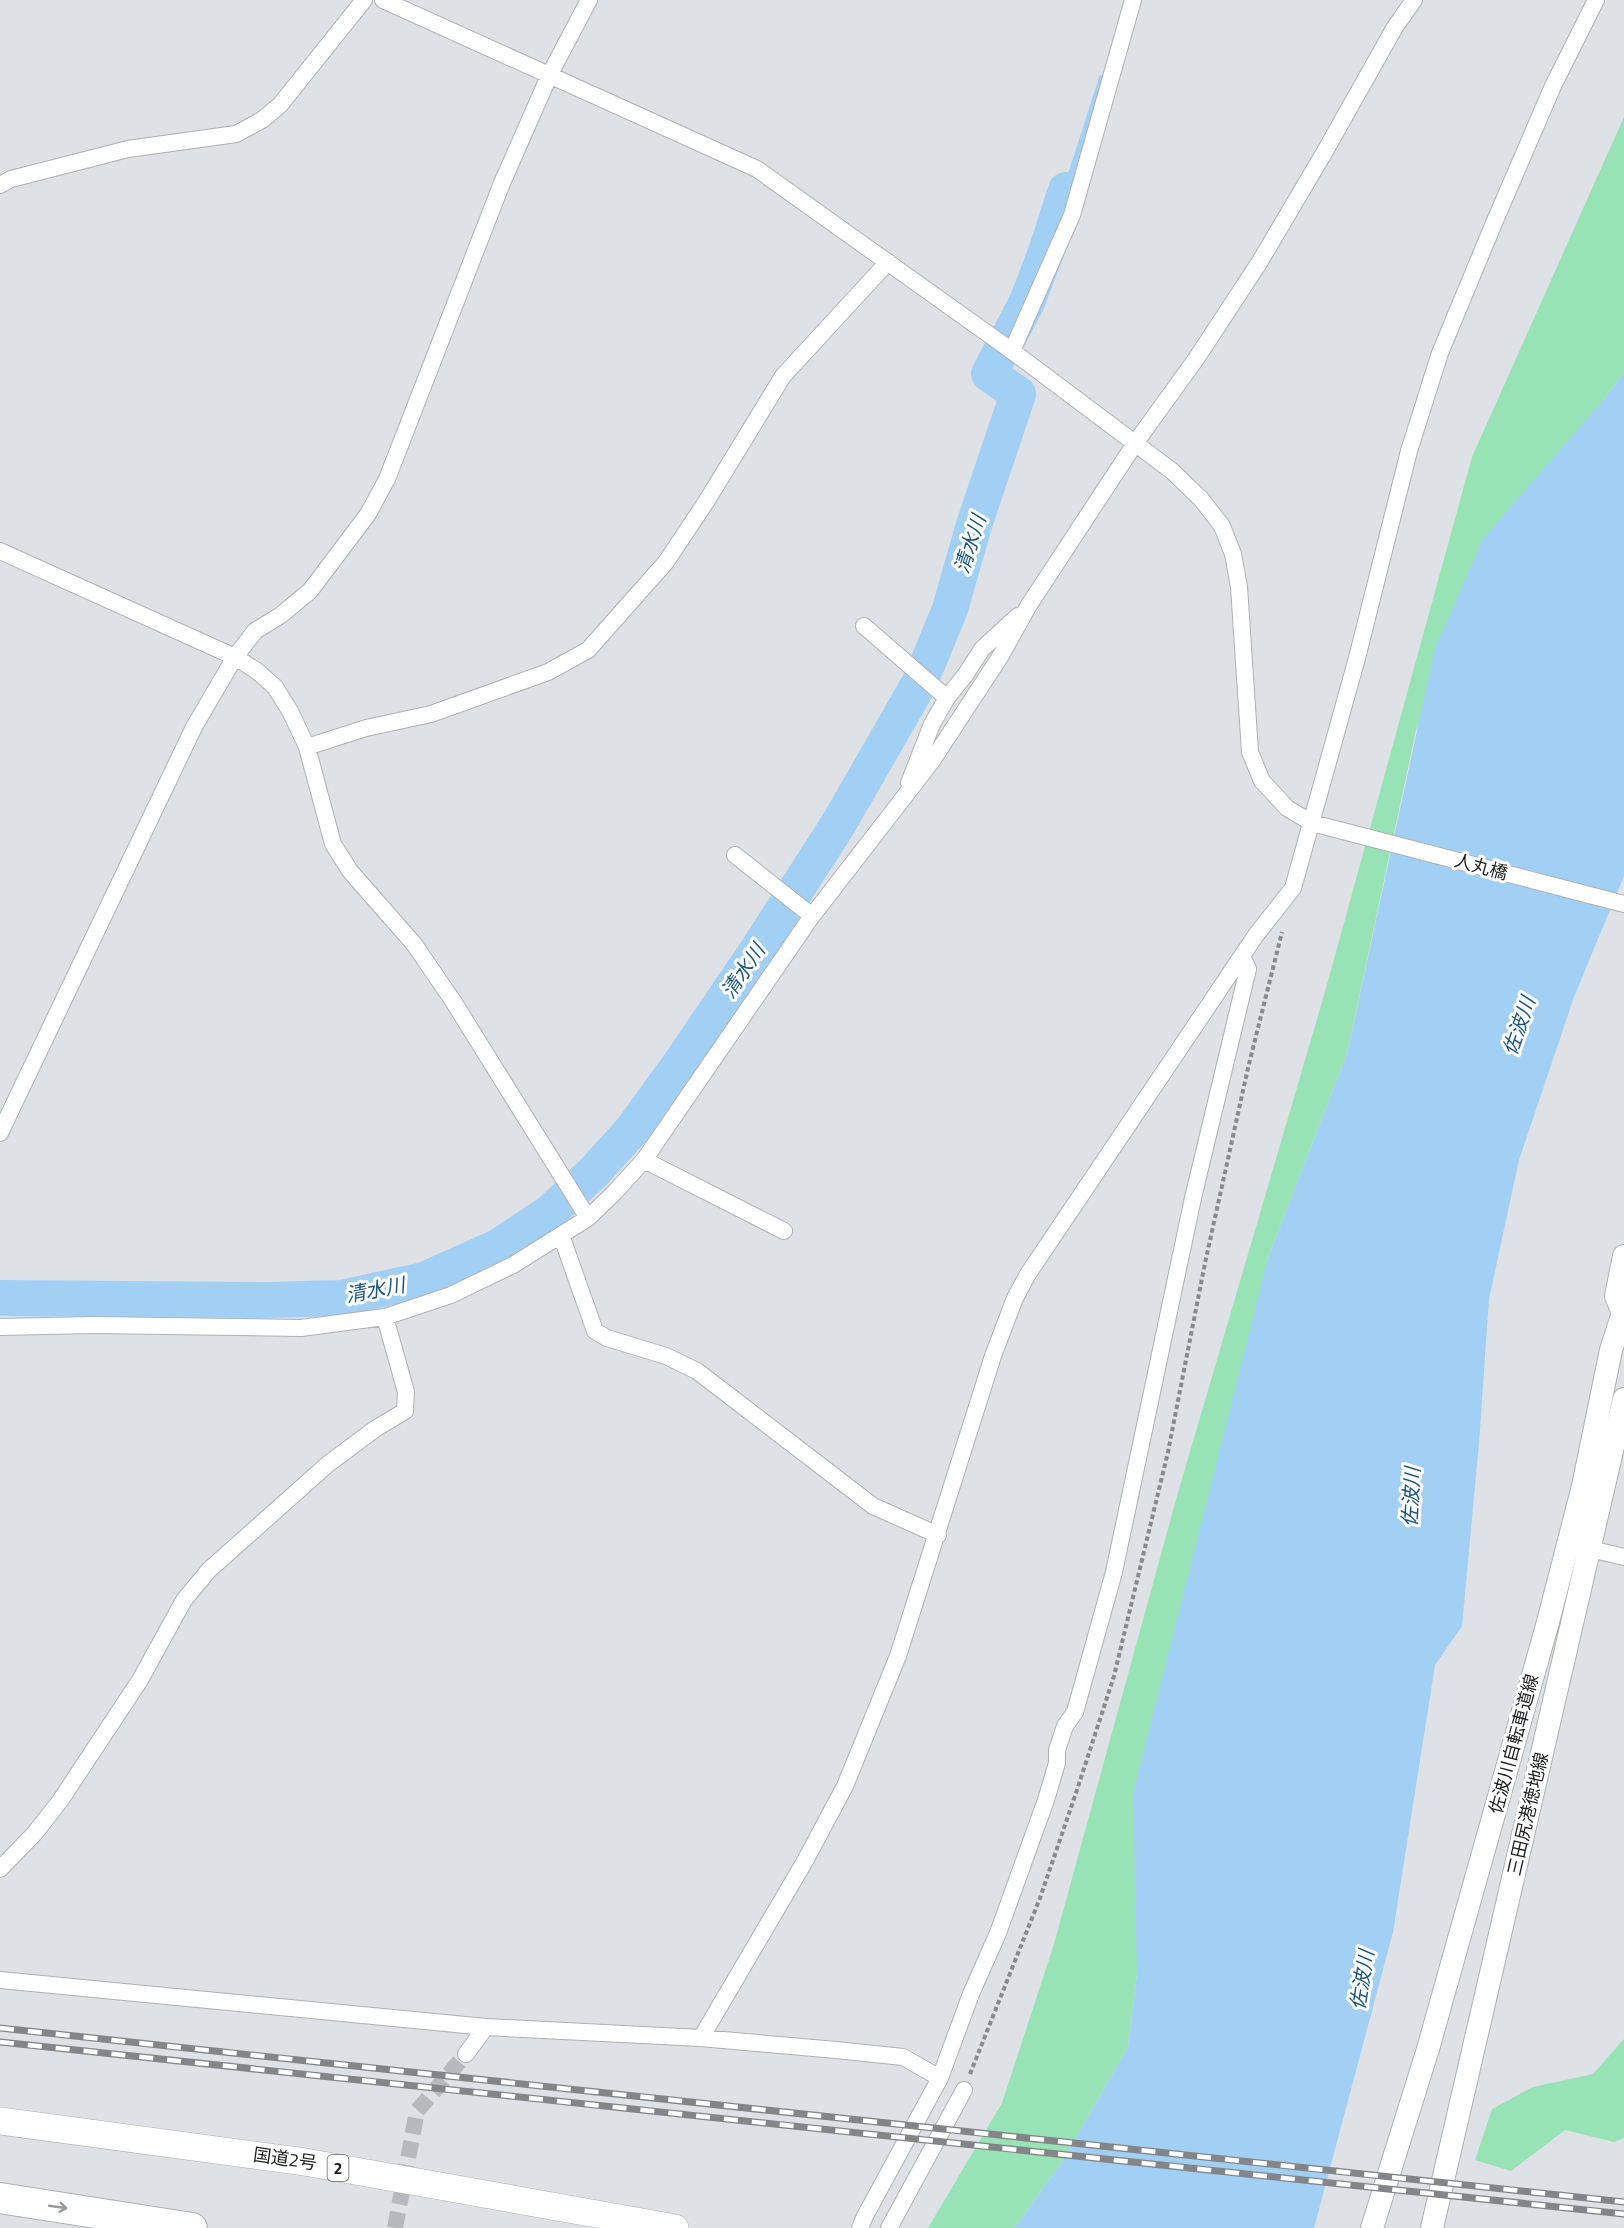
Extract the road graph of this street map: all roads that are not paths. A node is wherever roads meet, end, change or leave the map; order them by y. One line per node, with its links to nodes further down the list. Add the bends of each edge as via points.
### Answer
1 (364, 0): 8 (street, via 280,105 236,134 128,149)
2 (383, 0): 7 (street, 人丸橋)
3 (589, 0): 7 (street)
4 (1133, 0): 10 (street, via 1072,215)
5 (1414, 0): 11 (street, via 1259,263)
6 (1596, 0): 19 (street, via 1553,86 1440,353 1409,451)
7 (550, 74): 9 (street, 人丸橋, via 757,169); 15 (street, via 494,204 387,479 368,514 310,591 255,631)
8 (0, 184)
9 (888, 262): 10 (street, 人丸橋); 17 (street, via 783,376 666,562 588,650 548,672 431,714 366,728)
10 (1012, 351): 11 (street, 人丸橋)
11 (1136, 442): 13 (street); 19 (street, 人丸橋, via 1187,485 1222,526 1233,554 1239,587 1250,752 1262,781 1287,808)
12 (0, 551): 15 (street)
13 (1029, 605): 16 (street, via 982,649); 18 (street, via 999,657)
14 (864, 626): 16 (street)
15 (234, 657): 17 (street, via 275,687); 24 (street, via 194,727)
16 (947, 698): 18 (street, via 915,764)
17 (307, 747): 26 (street, via 333,843 350,871 414,944 453,1001)
18 (906, 795): 22 (street)
19 (1312, 823): 21 (street, 人丸橋); 23 (street, via 1293,888)
20 (735, 855): 22 (street)
21 (1624, 904)
22 (812, 916): 25 (street)
23 (1242, 956): 34 (street, via 1014,1298 978,1400); 42 (street, via 1248,969 1193,1198 1114,1572 1075,1712 1065,1726 1057,1750 1046,1800)
24 (0, 1133)
25 (644, 1160): 26 (street, via 614,1193); 27 (street)
26 (585, 1214): 28 (street)
27 (784, 1231)
28 (561, 1235): 31 (street, via 513,1265 452,1295); 34 (street, via 595,1331 697,1371 873,1506)
29 (1624, 1256): 30 (main road, 佐波川自転車道線, via 1616,1296)
30 (1623, 1313): 50 (main road, 佐波川自転車道線, via 1541,1644 1428,2049)
31 (385, 1317): 32 (street, via 301,1328); 37 (street, via 406,1392 405,1411 328,1464 208,1570 184,1600 140,1680 60,1801)
32 (0, 1327)
33 (1624, 1399): 35 (main road, 三田尻港徳地線)
34 (938, 1535): 40 (street, via 898,1656 845,1786)
35 (1590, 1549): 36 (street); 51 (main road, 三田尻港徳地線)
36 (1624, 1557)
37 (0, 1869)
38 (0, 1980): 39 (street)
39 (486, 2027): 40 (street); 41 (street)
40 (701, 2038): 42 (street, via 903,2057)
41 (466, 2054)
42 (940, 2078): 48 (street)
43 (964, 2090): 49 (street)
44 (0, 2121): 47 (highway, 国道2号 / 2, via 305,2162)
45 (0, 2198): 46 (highway, one-way to 46)
46 (192, 2228)
47 (675, 2228)
48 (860, 2228)
49 (889, 2228)
50 (1372, 2228)
51 (1432, 2228)

